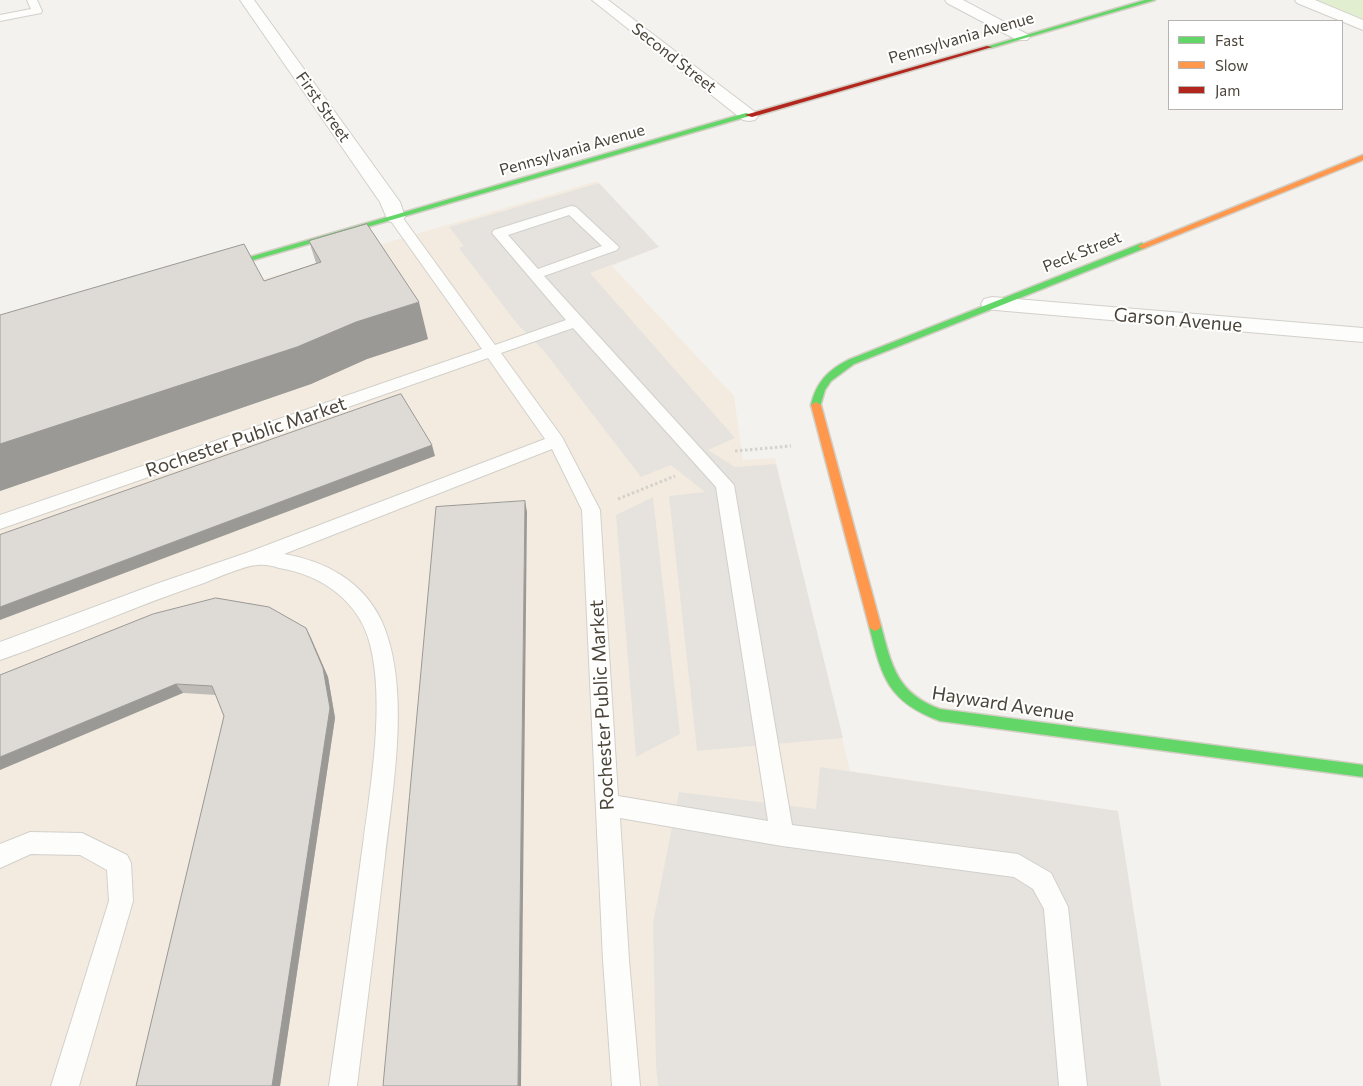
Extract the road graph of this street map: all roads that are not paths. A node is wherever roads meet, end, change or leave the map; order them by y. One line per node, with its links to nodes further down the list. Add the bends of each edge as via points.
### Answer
1 (32, 0): 7 (lane, via 37,11)
2 (247, 0): 12 (street, First Street, via 390,202)
3 (599, 0): 10 (street, Second Street)
4 (952, 0): 9 (street)
5 (1152, 0): 9 (street, Pennsylvania Avenue)
6 (1302, 0): 8 (street)
7 (0, 18)
8 (1363, 25)
9 (1022, 37): 10 (street, Pennsylvania Avenue)
10 (748, 116): 12 (street, Pennsylvania Avenue)
11 (1363, 157): 15 (street, Peck Street)
12 (395, 217): 13 (street, Pennsylvania Avenue); 18 (lane, Rochester Public Market)
13 (201, 273)
14 (536, 274): 14 (lane, via 499,233 571,210 612,247); 16 (lane)
15 (992, 304): 17 (street, Garson Avenue); 19 (street, Peck Street, via 851,362)
16 (576, 322): 18 (lane); 26 (lane, via 725,485)
17 (1363, 335)
18 (493, 352): 20 (lane, Rochester Public Market); 21 (lane, Rochester Public Market)
19 (819, 388): 24 (street, Hayward Avenue, via 816,404 888,672 906,700 920,710)
20 (556, 441): 22 (lane); 25 (lane, Rochester Public Market, via 591,510)
21 (0, 522)
22 (256, 557): 23 (lane); 29 (lane, via 313,567 342,586 373,624 386,678 384,764)
23 (0, 651)
24 (1363, 771)
25 (607, 805): 26 (lane); 30 (lane, Rochester Public Market)
26 (782, 835): 31 (lane, via 1018,866 1042,881 1056,907)
27 (0, 856): 28 (lane, via 30,842 82,844 119,863 121,901)
28 (65, 1086)
29 (343, 1086)
30 (626, 1086)
31 (1074, 1086)

